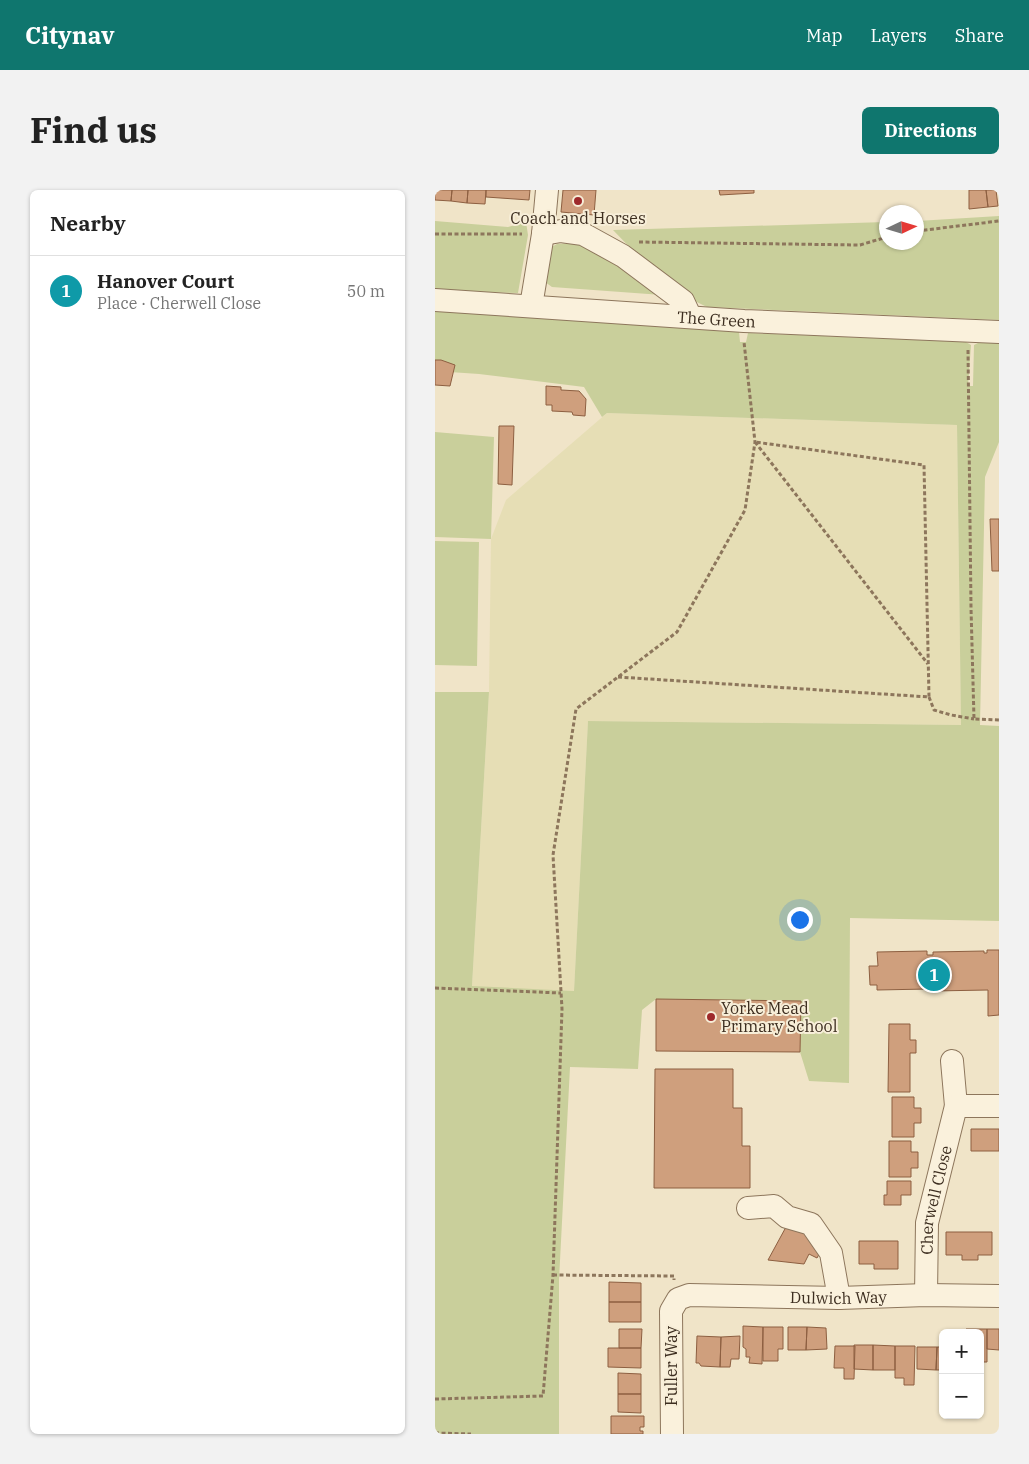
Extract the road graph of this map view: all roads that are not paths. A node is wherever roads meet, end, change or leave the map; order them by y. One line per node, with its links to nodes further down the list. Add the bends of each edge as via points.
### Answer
1 (547, 190): 2 (street)
2 (543, 234): 4 (street); 5 (street, via 561,231 583,234 623,256 683,301)
3 (435, 300): 4 (street, The Green)
4 (531, 306): 5 (street, The Green)
5 (689, 316): 6 (street, The Green)
6 (999, 332)
7 (952, 1062): 8 (street, Cherwell Close)
8 (956, 1106): 9 (street); 11 (street, Cherwell Close, via 927,1223)
9 (999, 1106)
10 (748, 1208): 13 (street, via 773,1206 787,1217 811,1224 831,1253)
11 (926, 1295): 12 (street, Dulwich Way); 13 (street, Dulwich Way)
12 (999, 1296)
13 (839, 1298): 14 (street, Dulwich Way, via 689,1295)
14 (678, 1299): 15 (street, Fuller Way, via 671,1311)
15 (671, 1434)

